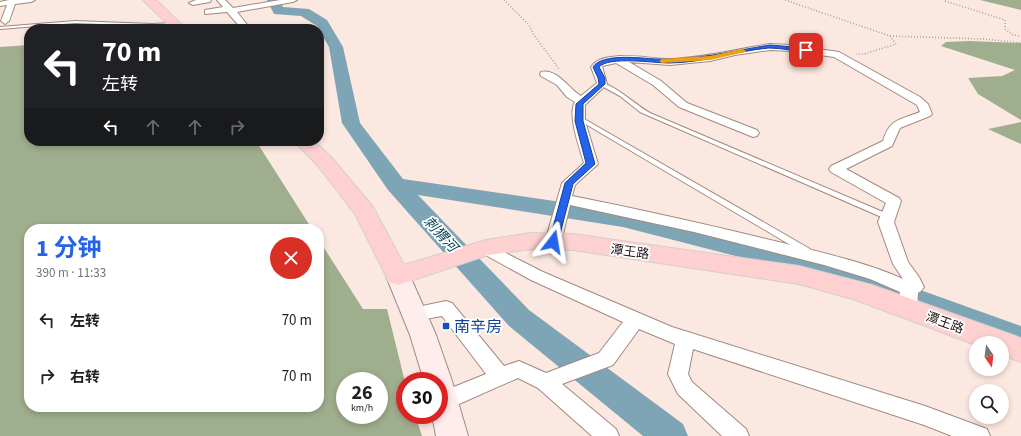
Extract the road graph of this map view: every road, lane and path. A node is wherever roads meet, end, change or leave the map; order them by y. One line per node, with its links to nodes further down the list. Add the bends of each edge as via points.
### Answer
1 (31, 0): 8 (street)
2 (149, 0): 16 (highway)
3 (207, 0): 10 (street)
4 (221, 0): 12 (street)
5 (293, 0): 12 (street)
6 (504, 0): 25 (path, via 525,20)
7 (785, 0): 18 (path)
8 (13, 1): 11 (street); 14 (street)
9 (945, 1): 19 (path, via 1005,20 1005,29 1013,35)
10 (193, 3)
11 (0, 4)
12 (230, 10): 13 (street); 17 (street)
13 (208, 12)
14 (2, 24): 15 (lane)
15 (126, 24)
16 (174, 24)
17 (242, 24)
18 (890, 36): 20 (path, via 984,39); 21 (path, via 896,44 889,47 864,54)
19 (1021, 36)
20 (1021, 43)
21 (836, 54): 24 (street, via 770,47 670,62); 33 (street, via 916,99 922,104 926,114 899,122 894,127 888,143 836,169 894,201)
22 (0, 55): 23 (path)
23 (24, 55)
24 (617, 60): 27 (street, via 606,61 596,67); 30 (street, via 657,83 683,104)
25 (560, 70)
26 (545, 74): 28 (street, via 561,82 571,95)
27 (602, 84): 28 (street); 33 (lane, via 662,120)
28 (582, 101): 29 (street, via 579,104)
29 (579, 118): 32 (street, via 590,164 570,183); 36 (lane)
30 (752, 133)
31 (308, 146): 37 (highway, via 325,162 365,212)
32 (564, 199): 34 (street); 36 (street, via 672,221)
33 (888, 217): 38 (street, via 886,222 893,245 915,287)
34 (553, 241): 35 (highway, 潭王路, via 531,241); 38 (highway, 潭王路, via 799,275 863,292)
35 (486, 248): 37 (highway, 潭王路); 40 (street, via 537,276)
36 (819, 258): 38 (street, via 888,279)
37 (398, 276): 39 (main road)
38 (908, 299): 42 (highway, 潭王路)
39 (414, 314): 43 (main road); 44 (street, via 446,308)
40 (636, 320): 41 (street); 45 (street, via 606,359)
41 (686, 339): 50 (street, via 678,374 685,388); 51 (street, via 925,416)
42 (1021, 350)
43 (435, 372)
44 (500, 377): 45 (street, via 519,369); 46 (street)
45 (545, 382): 49 (street)
46 (448, 387)
47 (448, 420): 48 (main road)
48 (452, 436)
49 (608, 436)
50 (738, 436)
51 (979, 436)

